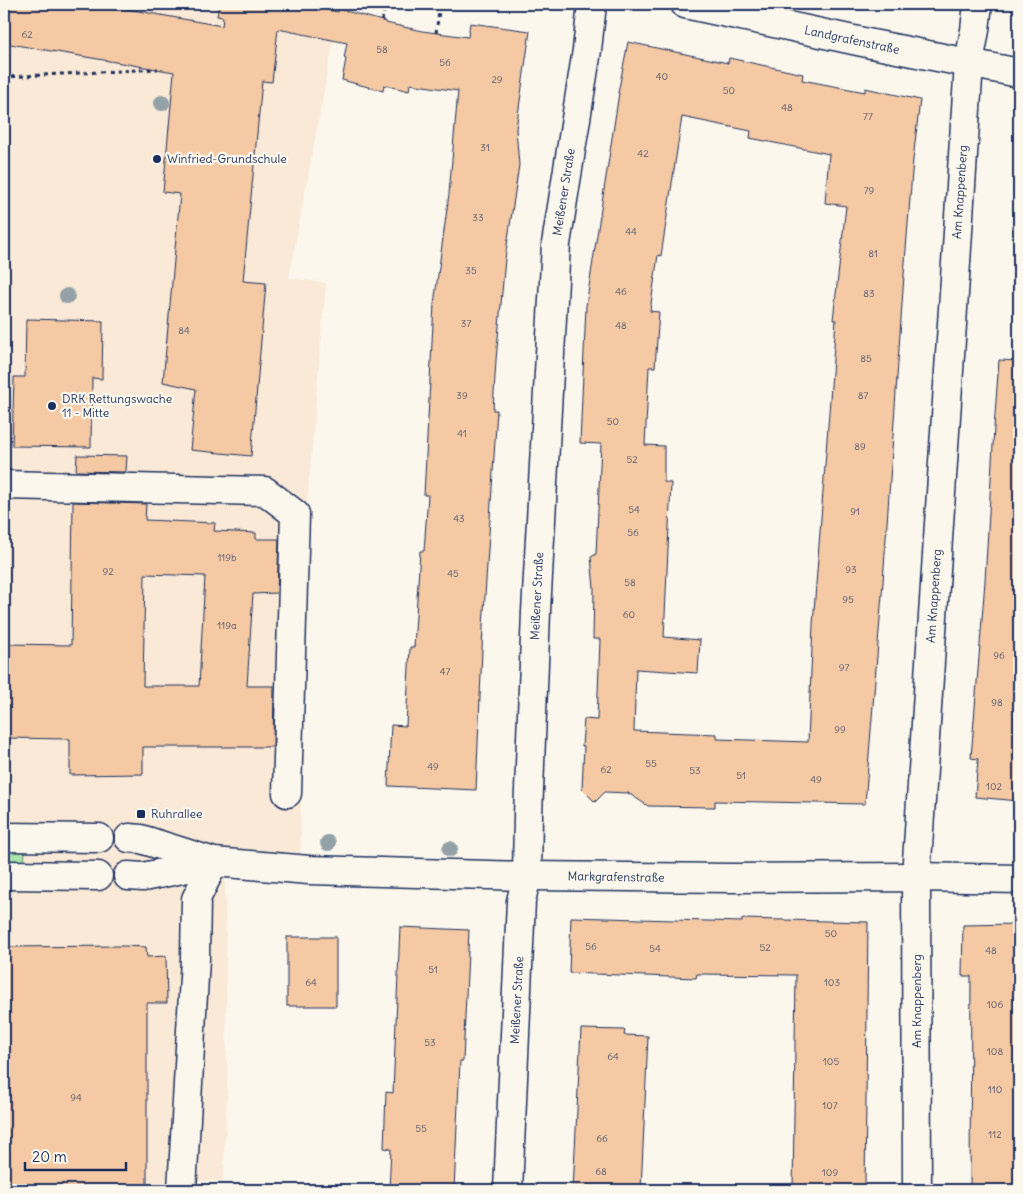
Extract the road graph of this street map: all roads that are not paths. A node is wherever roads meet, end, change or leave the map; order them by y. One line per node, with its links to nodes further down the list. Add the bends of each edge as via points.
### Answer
1 (592, 4): 15 (street, Meißener Straße, via 556,244 536,612)
2 (685, 4): 4 (street, Landgrafenstraße)
3 (978, 4): 4 (street, Am Knappenberg)
4 (969, 63): 5 (street, Landgrafenstraße); 16 (street, Am Knappenberg)
5 (1019, 73)
6 (4, 485): 7 (street, via 265,491 295,514)
7 (287, 793)
8 (4, 836): 9 (street)
9 (100, 838)
10 (129, 838): 11 (street, Markgrafenstraße)
11 (214, 862): 14 (street, Markgrafenstraße, via 142,877); 15 (street, Markgrafenstraße, via 308,870); 18 (street, via 196,899)
12 (4, 875): 13 (street)
13 (98, 876)
14 (128, 876)
15 (527, 876): 16 (street, Markgrafenstraße); 19 (street, Meißener Straße, via 521,901)
16 (916, 877): 17 (street, Markgrafenstraße); 20 (street, Am Knappenberg)
17 (1019, 879)
18 (182, 1190)
19 (508, 1190)
20 (918, 1190)

